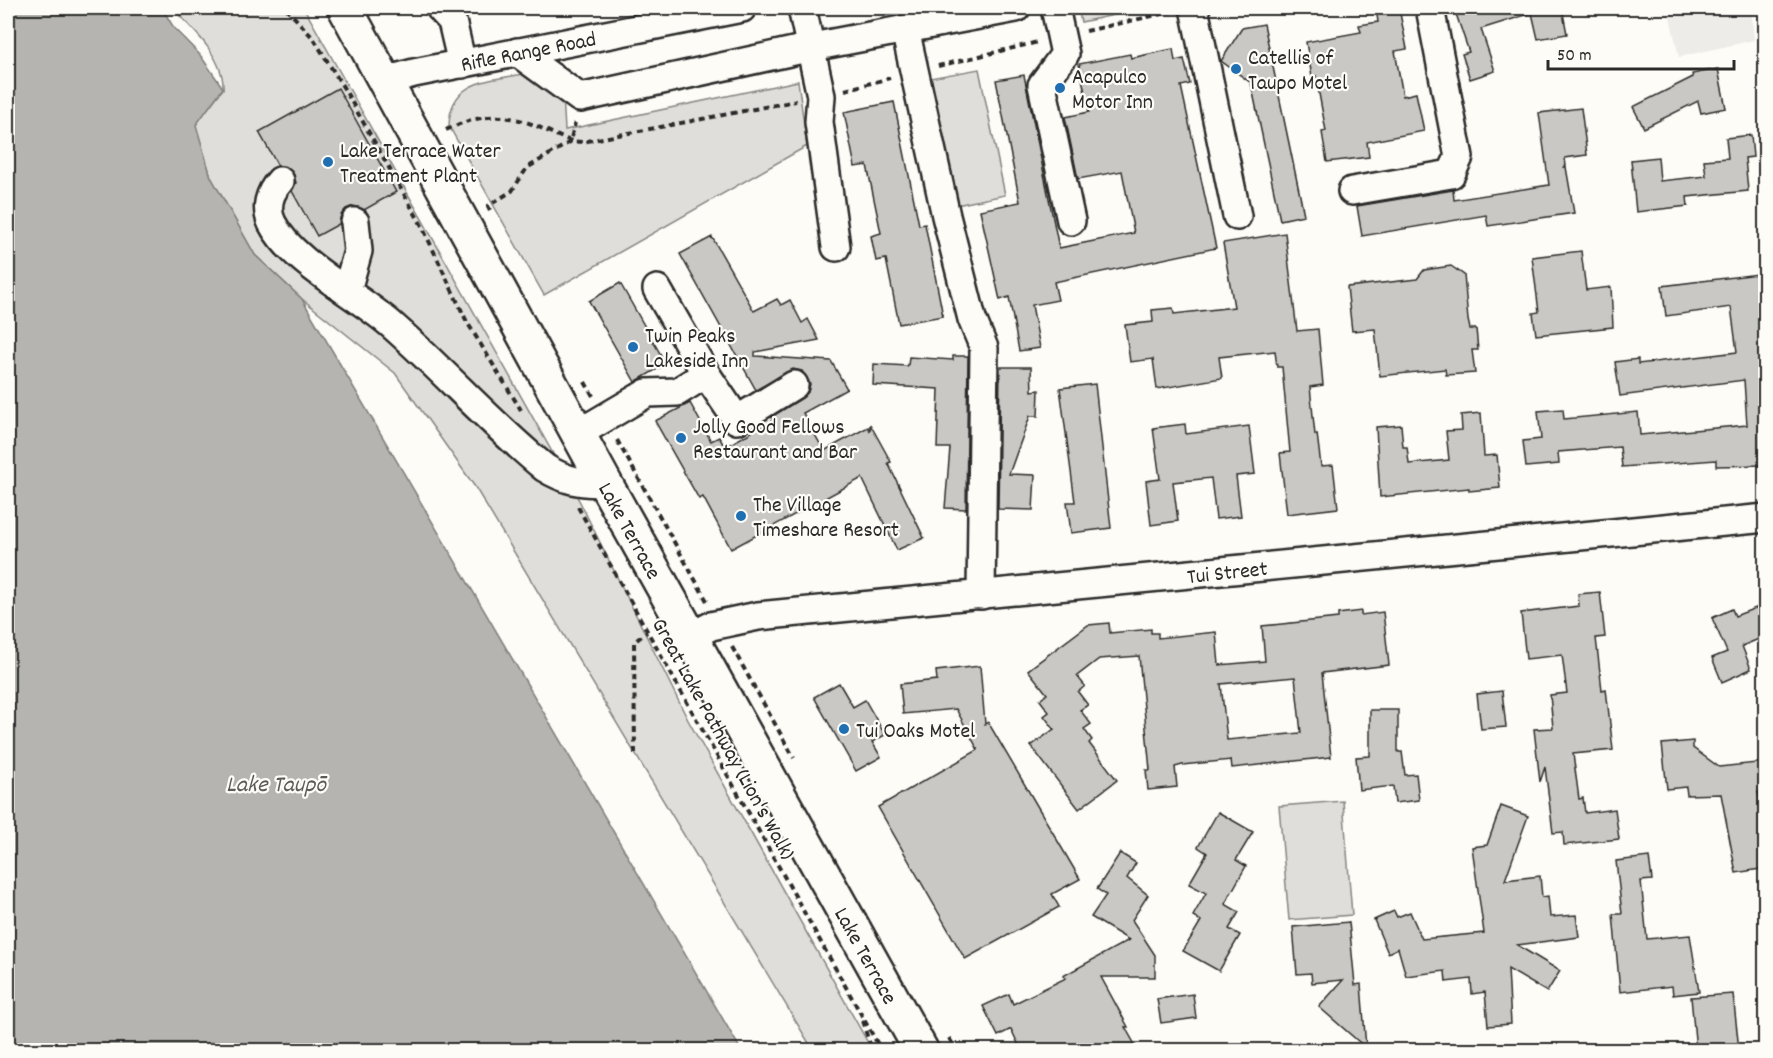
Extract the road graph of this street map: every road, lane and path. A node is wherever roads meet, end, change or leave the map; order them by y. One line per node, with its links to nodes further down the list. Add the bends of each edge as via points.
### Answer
1 (286, 8): 23 (path, via 322,52)
2 (345, 8): 14 (main road, Lake Terrace)
3 (440, 8): 13 (street, via 452,21)
4 (742, 8): 12 (street, Rifle Range Road)
5 (802, 8): 11 (street)
6 (1016, 8): 10 (street)
7 (1055, 8): 20 (street, via 1065,54 1042,86)
8 (1194, 8): 19 (street)
9 (1430, 8): 17 (street, via 1459,157 1451,174)
10 (905, 29): 11 (street); 34 (street, via 972,320 984,348)
11 (812, 47): 12 (street, via 579,98); 24 (street, via 821,96 819,122)
12 (517, 52): 13 (street, Rifle Range Road)
13 (462, 64): 14 (street, Rifle Range Road)
14 (385, 81): 30 (main road, Lake Terrace)
15 (574, 129): 18 (path, via 570,142 527,168 512,191)
16 (280, 181): 26 (street, via 269,202 273,224 288,245)
17 (1352, 191)
18 (488, 206)
19 (1237, 216)
20 (1071, 221)
21 (355, 222): 26 (street, via 358,251)
22 (436, 235): 23 (path)
23 (428, 239): 29 (path, via 467,322)
24 (836, 247)
25 (657, 289): 27 (street)
26 (347, 290): 31 (street, via 394,327 533,459)
27 (706, 374): 28 (street, via 737,420); 30 (street, via 677,392 648,393)
28 (794, 385)
29 (527, 421)
30 (579, 433): 32 (main road, Lake Terrace)
31 (563, 480): 32 (street); 35 (path, Great Lake Pathway (Lion's Walk))
32 (605, 483): 36 (main road, Lake Terrace)
33 (1766, 518): 34 (street, Tui Street)
34 (981, 595): 36 (street, Tui Street, via 758,616 711,626)
35 (647, 632): 37 (path, via 634,642); 38 (path, Great Lake Pathway (Lion's Walk))
36 (692, 636): 41 (main road, Lake Terrace)
37 (635, 753)
38 (858, 1011): 39 (path); 40 (path, Great Lake Pathway (Lion's Walk))
39 (872, 1050)
40 (881, 1050)
41 (921, 1050)

